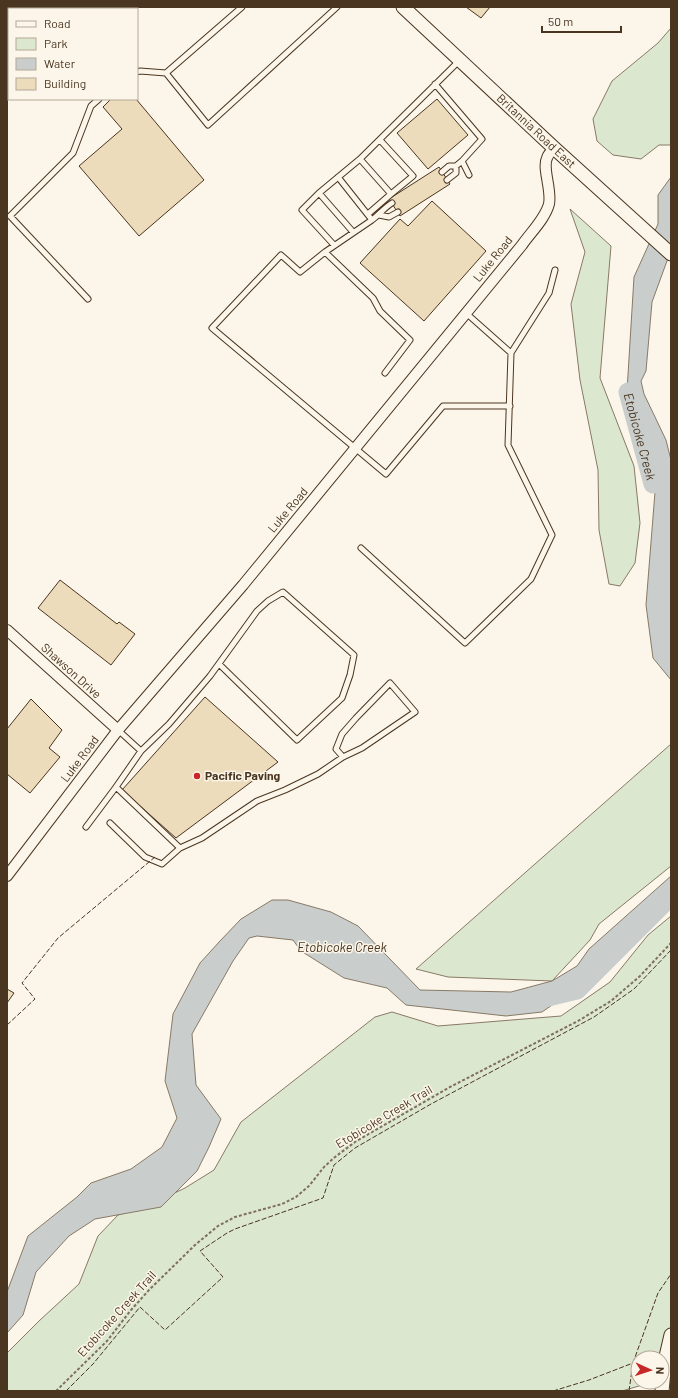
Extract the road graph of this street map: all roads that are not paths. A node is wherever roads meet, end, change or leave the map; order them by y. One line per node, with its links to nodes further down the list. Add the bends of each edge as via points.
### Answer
1 (242, 7): 6 (lane)
2 (337, 7): 6 (lane, via 208,125)
3 (403, 7): 4 (street, Britannia Road East)
4 (460, 60): 7 (lane); 10 (street, Britannia Road East)
5 (138, 72): 6 (lane)
6 (166, 73)
7 (434, 86): 9 (lane); 12 (lane, via 482,139)
8 (98, 100): 30 (lane, via 91,106 73,153 10,216)
9 (380, 140): 11 (lane); 19 (lane, via 413,176)
10 (554, 148): 28 (street, Britannia Road East); 31 (street, Luke Road, via 546,163 550,196 545,214)
11 (360, 159): 16 (lane); 19 (lane)
12 (462, 161): 13 (lane); 15 (lane)
13 (456, 166): 14 (lane, via 449,166); 17 (lane, via 456,173)
14 (442, 172)
15 (469, 175)
16 (338, 177): 18 (lane); 22 (lane)
17 (447, 180)
18 (319, 193): 25 (lane); 26 (lane, via 302,210)
19 (391, 194): 22 (lane)
20 (392, 203): 23 (lane)
21 (398, 212): 23 (lane, via 389,217)
22 (368, 214): 24 (lane)
23 (378, 215): 24 (lane)
24 (372, 220): 25 (lane)
25 (353, 232): 26 (lane)
26 (334, 245): 27 (lane)
27 (325, 252): 33 (lane, via 373,298 380,311 410,340); 35 (lane, via 300,272 281,255 212,328)
28 (671, 254)
29 (555, 270): 32 (lane, via 549,293)
30 (88, 299)
31 (466, 313): 32 (lane); 35 (street, Luke Road)
32 (511, 353): 34 (lane)
33 (385, 373)
34 (510, 406): 35 (lane, via 443,406 386,474); 36 (lane, via 508,445 552,535 531,578 465,643)
35 (355, 448): 39 (street, Luke Road, via 243,585)
36 (361, 548)
37 (7, 630): 39 (street, Shawson Drive)
38 (219, 664): 38 (lane, via 257,611 283,592 354,655 342,698 297,740); 40 (lane, via 169,724)
39 (118, 730): 40 (lane); 46 (street, Luke Road)
40 (141, 751): 42 (lane)
41 (343, 757): 41 (lane, via 362,748 415,712 390,683 342,734 336,749); 45 (lane, via 318,774 257,801 202,838)
42 (116, 787): 44 (lane); 45 (lane)
43 (110, 823): 45 (lane, via 145,857 162,864)
44 (86, 827)
45 (180, 848)
46 (7, 876)
47 (671, 1335): 48 (street)
48 (662, 1391)

